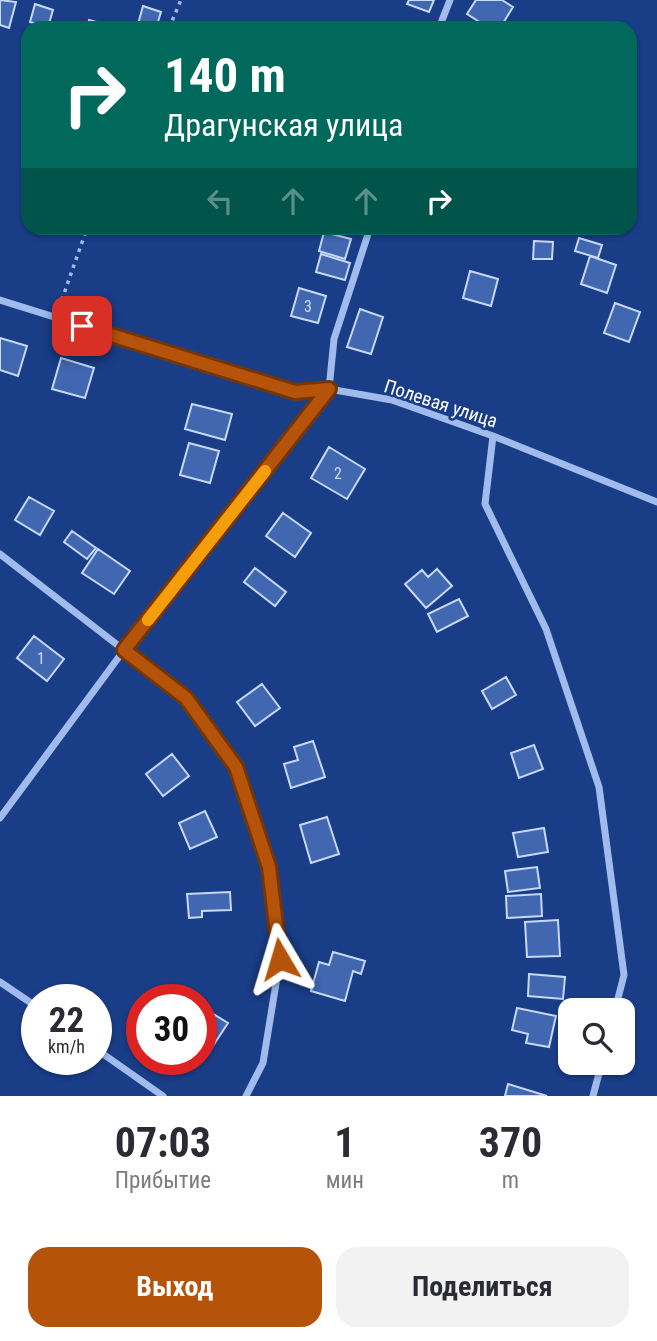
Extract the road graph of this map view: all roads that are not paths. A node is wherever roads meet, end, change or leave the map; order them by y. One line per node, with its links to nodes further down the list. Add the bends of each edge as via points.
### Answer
1 (450, 0): 2 (street)
2 (442, 21)
3 (368, 235): 5 (street, via 334,340)
4 (0, 300): 5 (street, Полевая улица, via 295,392)
5 (329, 389): 6 (street, Полевая улица, via 392,400); 9 (street)
6 (493, 436): 7 (street, Полевая улица); 13 (street, via 485,504 546,629 599,787 624,975)
7 (657, 502)
8 (0, 554): 9 (street)
9 (124, 650): 10 (street); 17 (street, via 186,698 236,767 269,867 280,959 263,1063)
10 (0, 818)
11 (0, 982): 12 (street)
12 (21, 996)
13 (618, 998)
14 (112, 1060): 16 (street)
15 (599, 1075): 18 (street)
16 (163, 1096)
17 (246, 1096)
18 (593, 1096)

